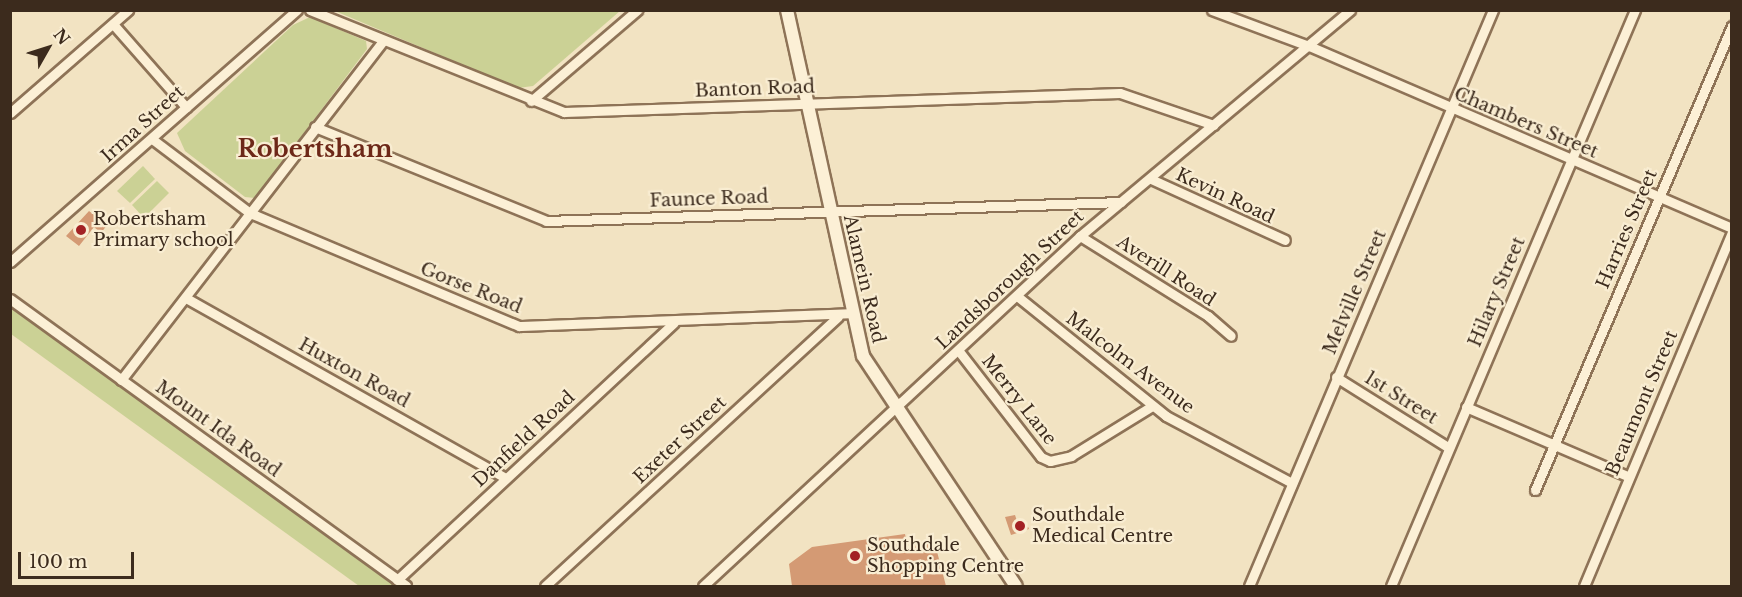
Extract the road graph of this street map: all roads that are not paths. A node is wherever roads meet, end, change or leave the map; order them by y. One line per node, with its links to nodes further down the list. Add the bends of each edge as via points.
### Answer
1 (128, 10): 10 (street)
2 (297, 10): 16 (street, Irma Street)
3 (310, 10): 12 (street, Banton Road)
4 (638, 10): 14 (street)
5 (787, 10): 15 (main road, Alamein Road)
6 (1212, 10): 13 (street, Chambers Street)
7 (1350, 10): 13 (street, Landsborough Street)
8 (1493, 10): 17 (street, Melville Street)
9 (1635, 10): 22 (street, Hilary Street)
10 (113, 24): 16 (street); 18 (street)
11 (1731, 26): 24 (street, Harries Street)
12 (383, 41): 14 (street, Banton Road); 20 (street)
13 (1310, 46): 17 (street, Chambers Street); 19 (street, Landsborough Street)
14 (531, 101): 15 (street, Banton Road, via 576,112)
15 (806, 104): 19 (street, Banton Road, via 1124,93); 26 (main road, Alamein Road)
16 (186, 107): 21 (street, Irma Street)
17 (1451, 108): 22 (street, Chambers Street); 40 (street, Melville Street)
18 (10, 113)
19 (1214, 125): 23 (street, Landsborough Street)
20 (315, 127): 26 (street, Faunce Road, via 546,221); 27 (street)
21 (152, 139): 27 (street, Gorse Road); 31 (street, Irma Street)
22 (1572, 159): 24 (street, Chambers Street); 44 (street, Hilary Street)
23 (1151, 179): 25 (street, Landsborough Street); 30 (street, Kevin Road)
24 (1658, 197): 28 (street, Chambers Street); 45 (street, Harries Street)
25 (1121, 202): 26 (street, Faunce Road); 29 (street, Landsborough Street)
26 (830, 211): 35 (main road, Alamein Road)
27 (250, 213): 34 (street); 37 (street, Gorse Road, via 519,326)
28 (1731, 230): 47 (street, Beaumont Street)
29 (1080, 236): 32 (street, Landsborough Street); 38 (street, Averill Road, via 1208,316)
30 (1285, 240)
31 (10, 262)
32 (1017, 296): 39 (street, Landsborough Street); 42 (street, Malcolm Avenue)
33 (10, 298): 41 (street, Mount Ida Road)
34 (186, 298): 41 (street); 48 (street, Huxton Road)
35 (851, 314): 36 (street, Gorse Road); 43 (main road, Alamein Road, via 863,357)
36 (838, 316): 37 (street, Gorse Road); 53 (street, Exeter Street)
37 (674, 322): 48 (street, Danfield Road)
38 (1232, 336)
39 (958, 350): 42 (street, Merry Lane, via 1041,457 1050,461 1071,456); 43 (street, Landsborough Street)
40 (1336, 377): 46 (street, 1st Street); 49 (street, Melville Street)
41 (122, 380): 51 (street, Mount Ida Road)
42 (1152, 406): 49 (street, Malcolm Avenue)
43 (897, 407): 54 (street, Landsborough Street); 55 (main road, Alamein Road)
44 (1466, 407): 45 (street); 46 (street, Hilary Street)
45 (1553, 445): 47 (street); 50 (street, Harries Street)
46 (1449, 448): 57 (street, Hilary Street)
47 (1629, 477): 58 (street, Beaumont Street)
48 (505, 478): 51 (street, Danfield Road)
49 (1292, 483): 56 (street, Melville Street)
50 (1534, 490)
51 (397, 580): 52 (street, Mount Ida Road)
52 (406, 586)
53 (545, 586)
54 (704, 586)
55 (1016, 586)
56 (1249, 586)
57 (1391, 586)
58 (1584, 586)

